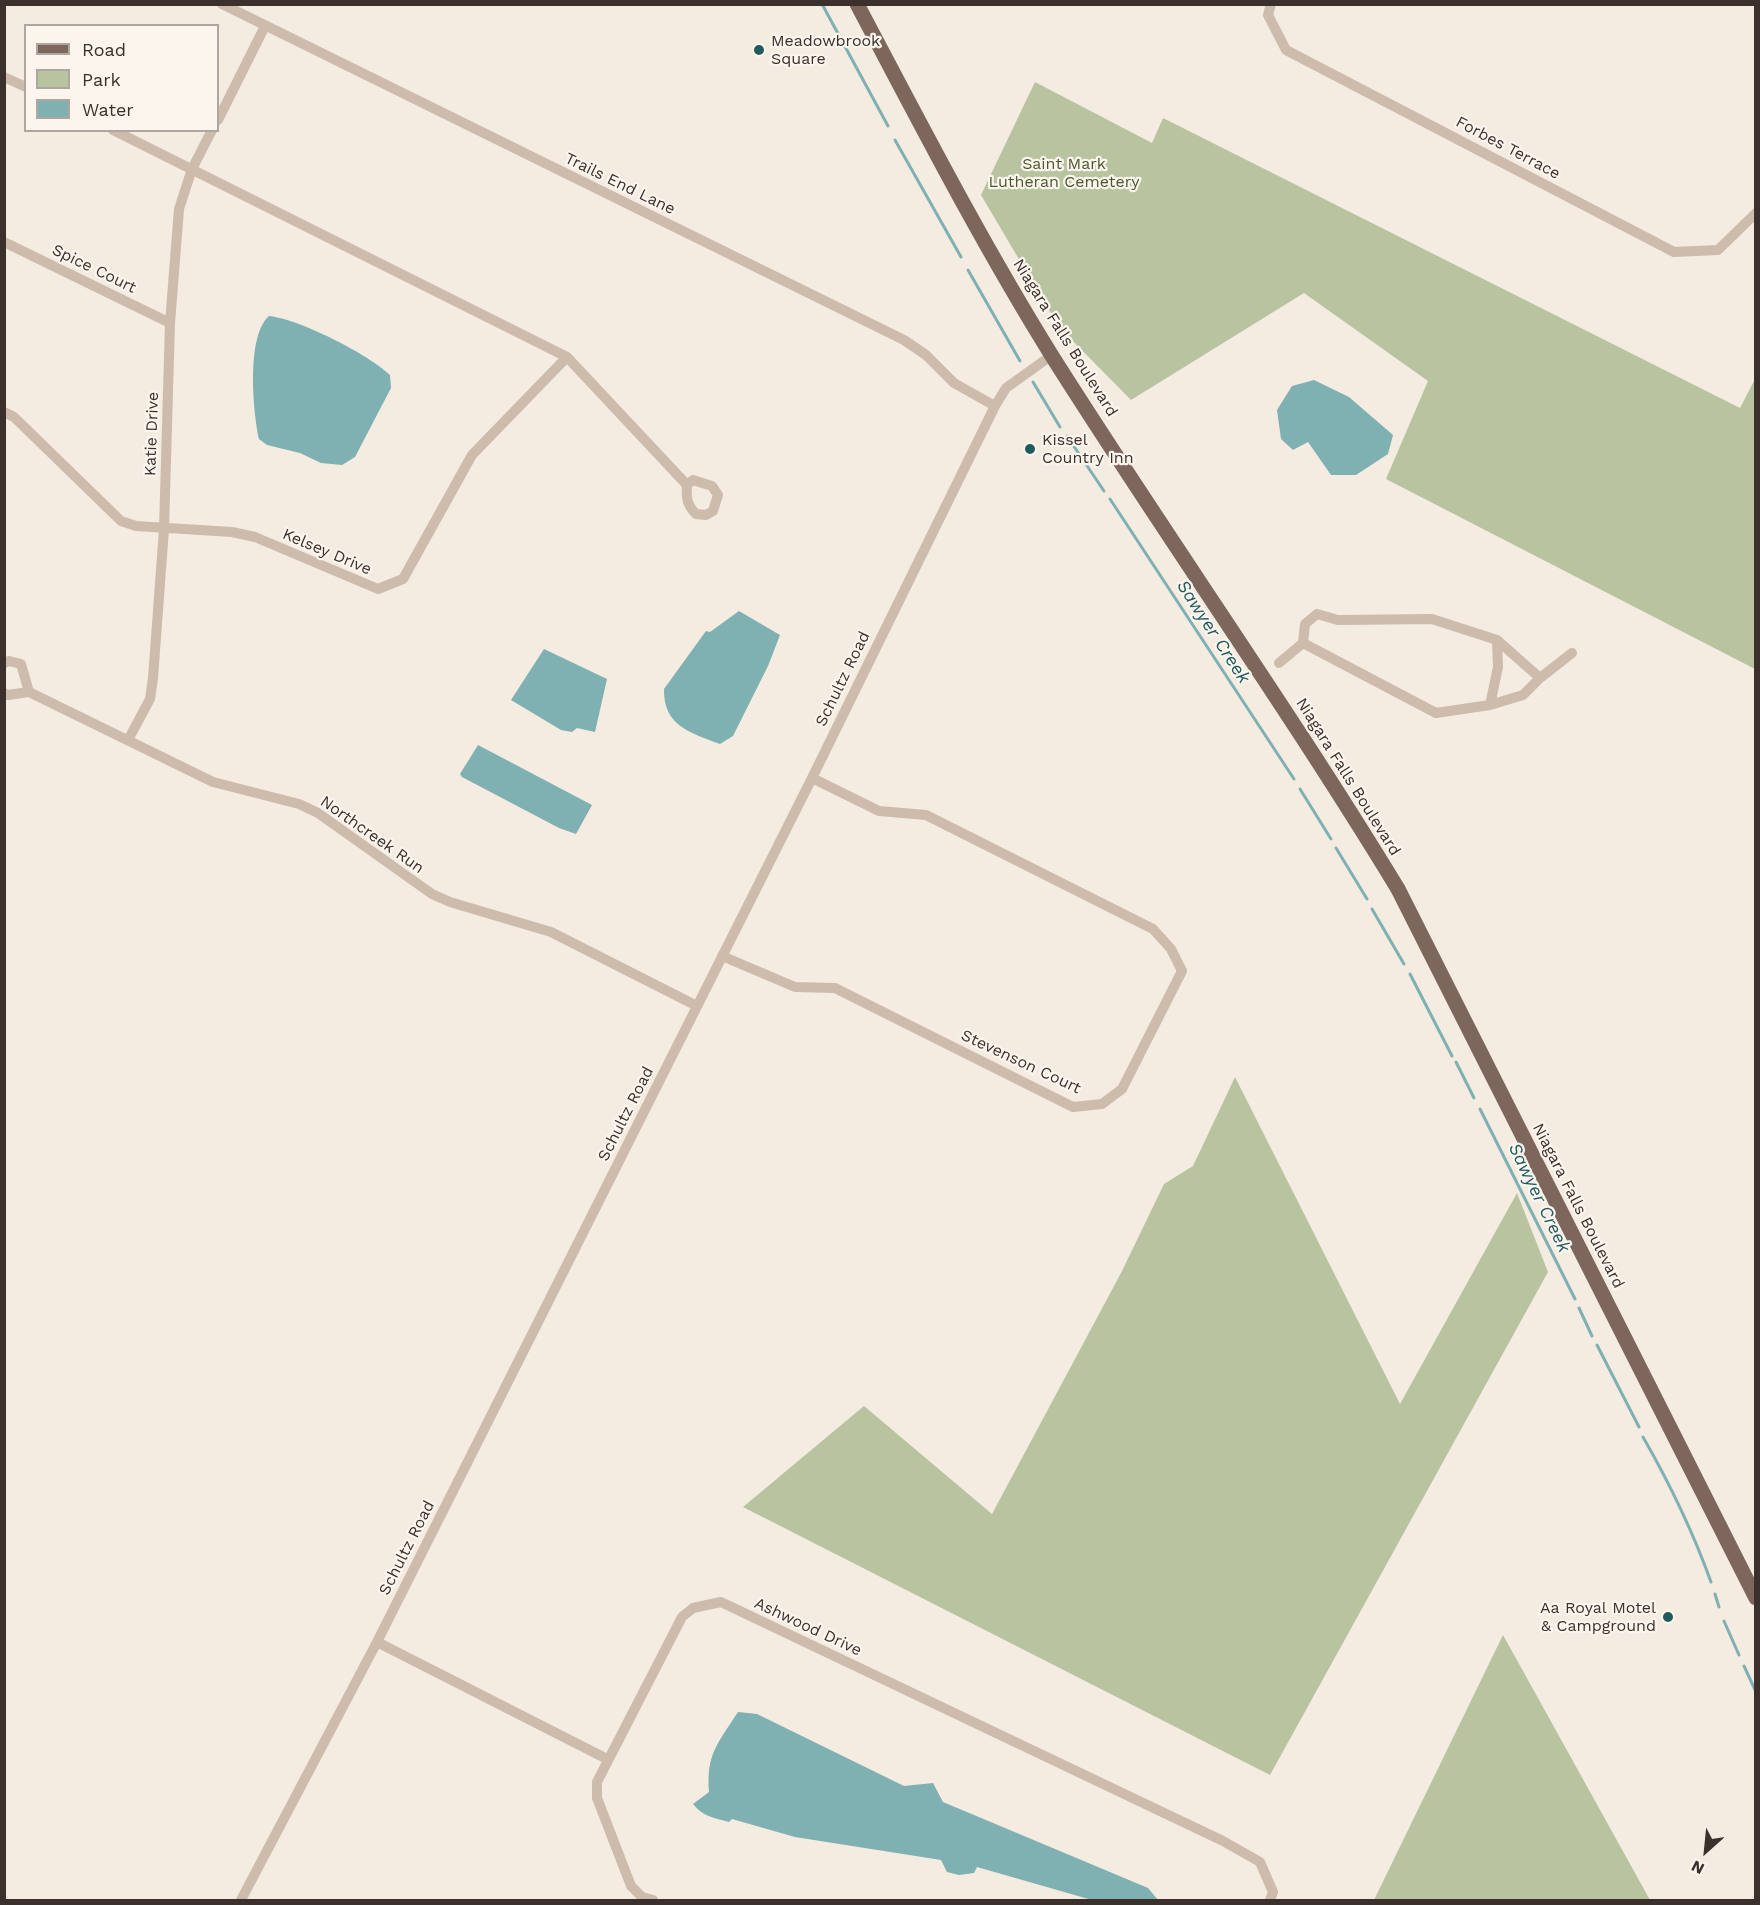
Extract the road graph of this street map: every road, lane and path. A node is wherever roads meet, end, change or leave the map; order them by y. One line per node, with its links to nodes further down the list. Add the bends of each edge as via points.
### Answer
1 (222, 4): 4 (street, Trails End Lane)
2 (857, 4): 14 (main road, Niagara Falls Boulevard, via 989,249)
3 (1271, 4): 11 (street, Forbes Terrace, via 1268,15 1286,50 1674,252 1718,250)
4 (265, 26): 7 (street); 16 (street, Trails End Lane, via 904,340 954,383)
5 (4, 77): 6 (street)
6 (24, 86)
7 (219, 118)
8 (117, 132): 10 (street)
9 (211, 132): 10 (street, Katie Drive)
10 (192, 169): 13 (street, Katie Drive, via 179,209); 15 (street)
11 (1755, 213)
12 (4, 242): 13 (street, Spice Court)
13 (170, 323): 19 (street, Katie Drive)
14 (1052, 355): 16 (street, Schultz Road, via 1006,388); 33 (main road, Niagara Falls Boulevard, via 1346,804 1398,890)
15 (567, 357): 18 (street); 19 (street, Kelsey Drive, via 472,455 403,579 390,586 378,589 364,585 255,537)
16 (995, 406): 30 (street, Schultz Road)
17 (4, 412): 19 (street, Kelsey Drive, via 14,417 121,521)
18 (687, 485)
19 (164, 529): 29 (street, Katie Drive, via 150,699)
20 (1497, 640): 21 (street, via 1432,619 1338,620 1317,614 1305,624); 25 (street); 28 (street, via 1498,667)
21 (1303, 644): 24 (street); 28 (street, via 1436,713)
22 (1572, 653): 25 (street)
23 (4, 663): 26 (street, via 21,664)
24 (1279, 663)
25 (1540, 678): 28 (street, via 1523,694)
26 (28, 692): 27 (street, Northcreek Run); 29 (street, Northcreek Run)
27 (4, 693)
28 (1490, 705)
29 (128, 740): 32 (street, Northcreek Run, via 213,782 299,804 318,813 432,894 551,932)
30 (812, 778): 31 (street, Schultz Road); 31 (street, Stevenson Court, via 879,812 926,816 1153,929 1171,949 1182,971 1122,1089 1102,1104 1073,1107 835,988 795,987)
31 (722, 956): 32 (street, Schultz Road)
32 (697, 1006): 34 (street, Schultz Road)
33 (1755, 1598)
34 (377, 1642): 35 (street); 36 (street, Schultz Road)
35 (607, 1759): 37 (street, Ashwood Drive, via 597,1782 597,1798 631,1886 642,1897); 38 (street, Ashwood Drive, via 682,1617 693,1608 721,1602 1223,1841 1260,1862 1273,1892)
36 (241, 1900)
37 (654, 1900)
38 (1270, 1900)

